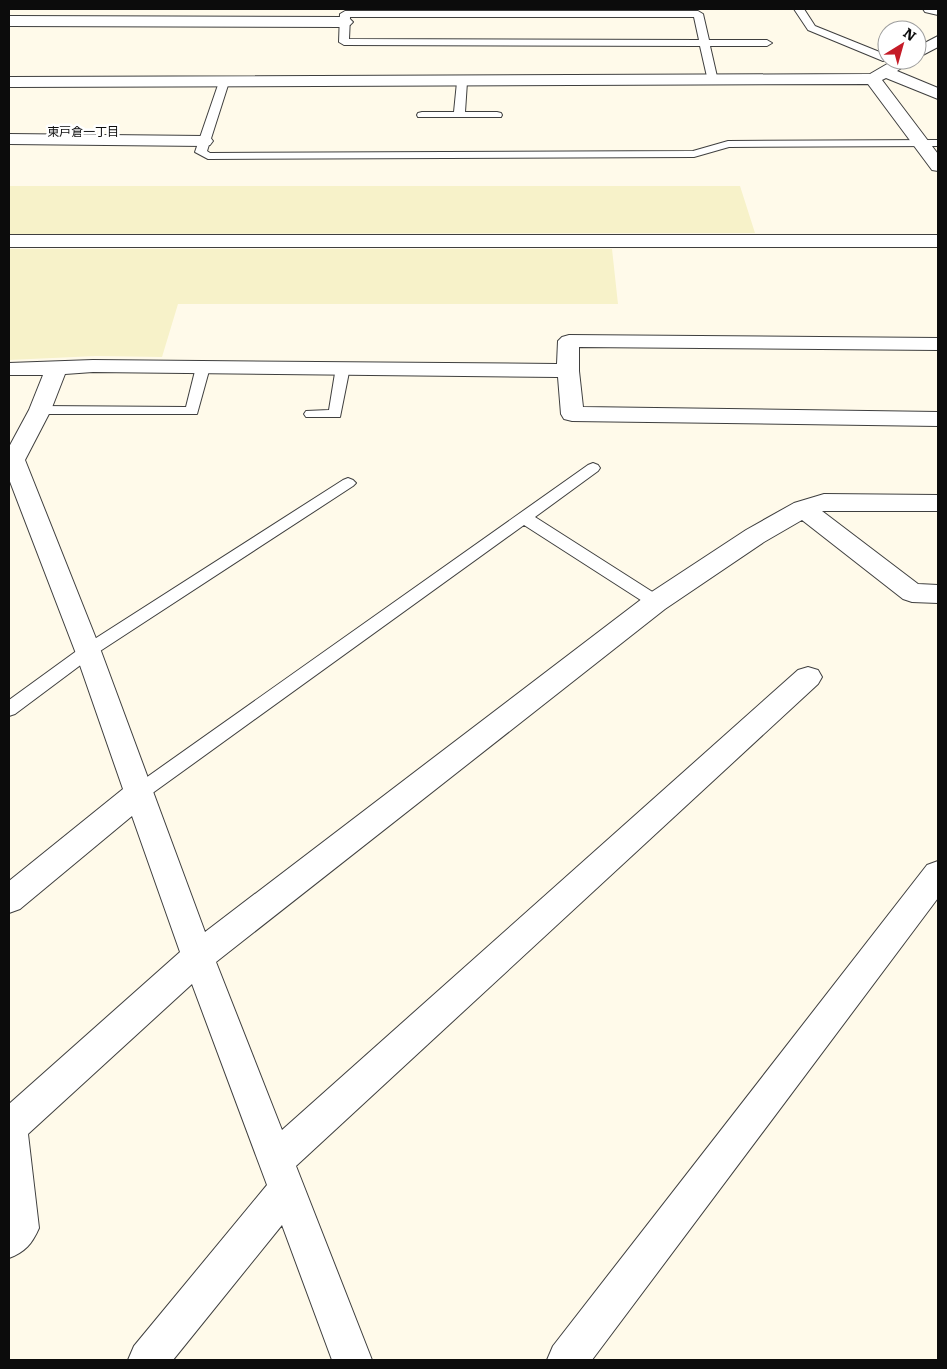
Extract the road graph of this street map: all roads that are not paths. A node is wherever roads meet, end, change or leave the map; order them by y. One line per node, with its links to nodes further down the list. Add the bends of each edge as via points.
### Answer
1 (800, 9): 11 (lane, via 811,28)
2 (930, 9): 4 (street)
3 (618, 11): 6 (lane, via 345,14); 7 (lane, via 698,14)
4 (938, 12)
5 (9, 21): 6 (street)
6 (345, 22): 7 (lane, via 344,42)
7 (705, 41): 9 (lane); 15 (lane)
8 (938, 41): 10 (street)
9 (767, 43)
10 (927, 47)
11 (877, 60)
12 (877, 67): 15 (street)
13 (892, 70): 25 (street)
14 (897, 70): 19 (street)
15 (713, 81): 18 (street)
16 (9, 82): 17 (street)
17 (224, 82): 18 (street); 24 (lane)
18 (462, 82): 21 (lane)
19 (938, 94)
20 (422, 115): 21 (lane)
21 (459, 115): 22 (lane)
22 (497, 115)
23 (9, 139): 24 (street)
24 (204, 141): 25 (lane, via 201,152 208,156 694,154 728,144)
25 (930, 143): 26 (street)
26 (938, 166)
27 (9, 241): 28 (street)
28 (938, 242)
29 (938, 344): 34 (street, via 569,341)
30 (342, 367): 32 (street); 34 (street); 36 (lane, via 335,414)
31 (56, 368): 32 (street); 33 (street); 35 (street)
32 (203, 368): 35 (lane, via 192,410)
33 (9, 369)
34 (568, 371): 37 (street, via 572,414)
35 (40, 410): 38 (street)
36 (311, 414)
37 (938, 419)
38 (11, 461): 46 (street)
39 (593, 468): 43 (lane)
40 (348, 483): 46 (lane)
41 (938, 503): 42 (street, via 824,502)
42 (803, 510): 44 (street, via 912,594); 45 (street, via 755,536)
43 (525, 518): 45 (lane); 49 (lane)
44 (938, 594)
45 (656, 602): 52 (street)
46 (88, 651): 48 (lane); 49 (street)
47 (808, 677): 54 (street)
48 (9, 709)
49 (140, 792): 51 (street); 52 (street)
50 (938, 874): 58 (street)
51 (9, 899)
52 (198, 958): 53 (street); 54 (street)
53 (10, 1126): 55 (street, via 20,1228)
54 (280, 1176): 56 (street); 57 (street)
55 (9, 1239)
56 (148, 1360)
57 (352, 1360)
58 (567, 1360)

